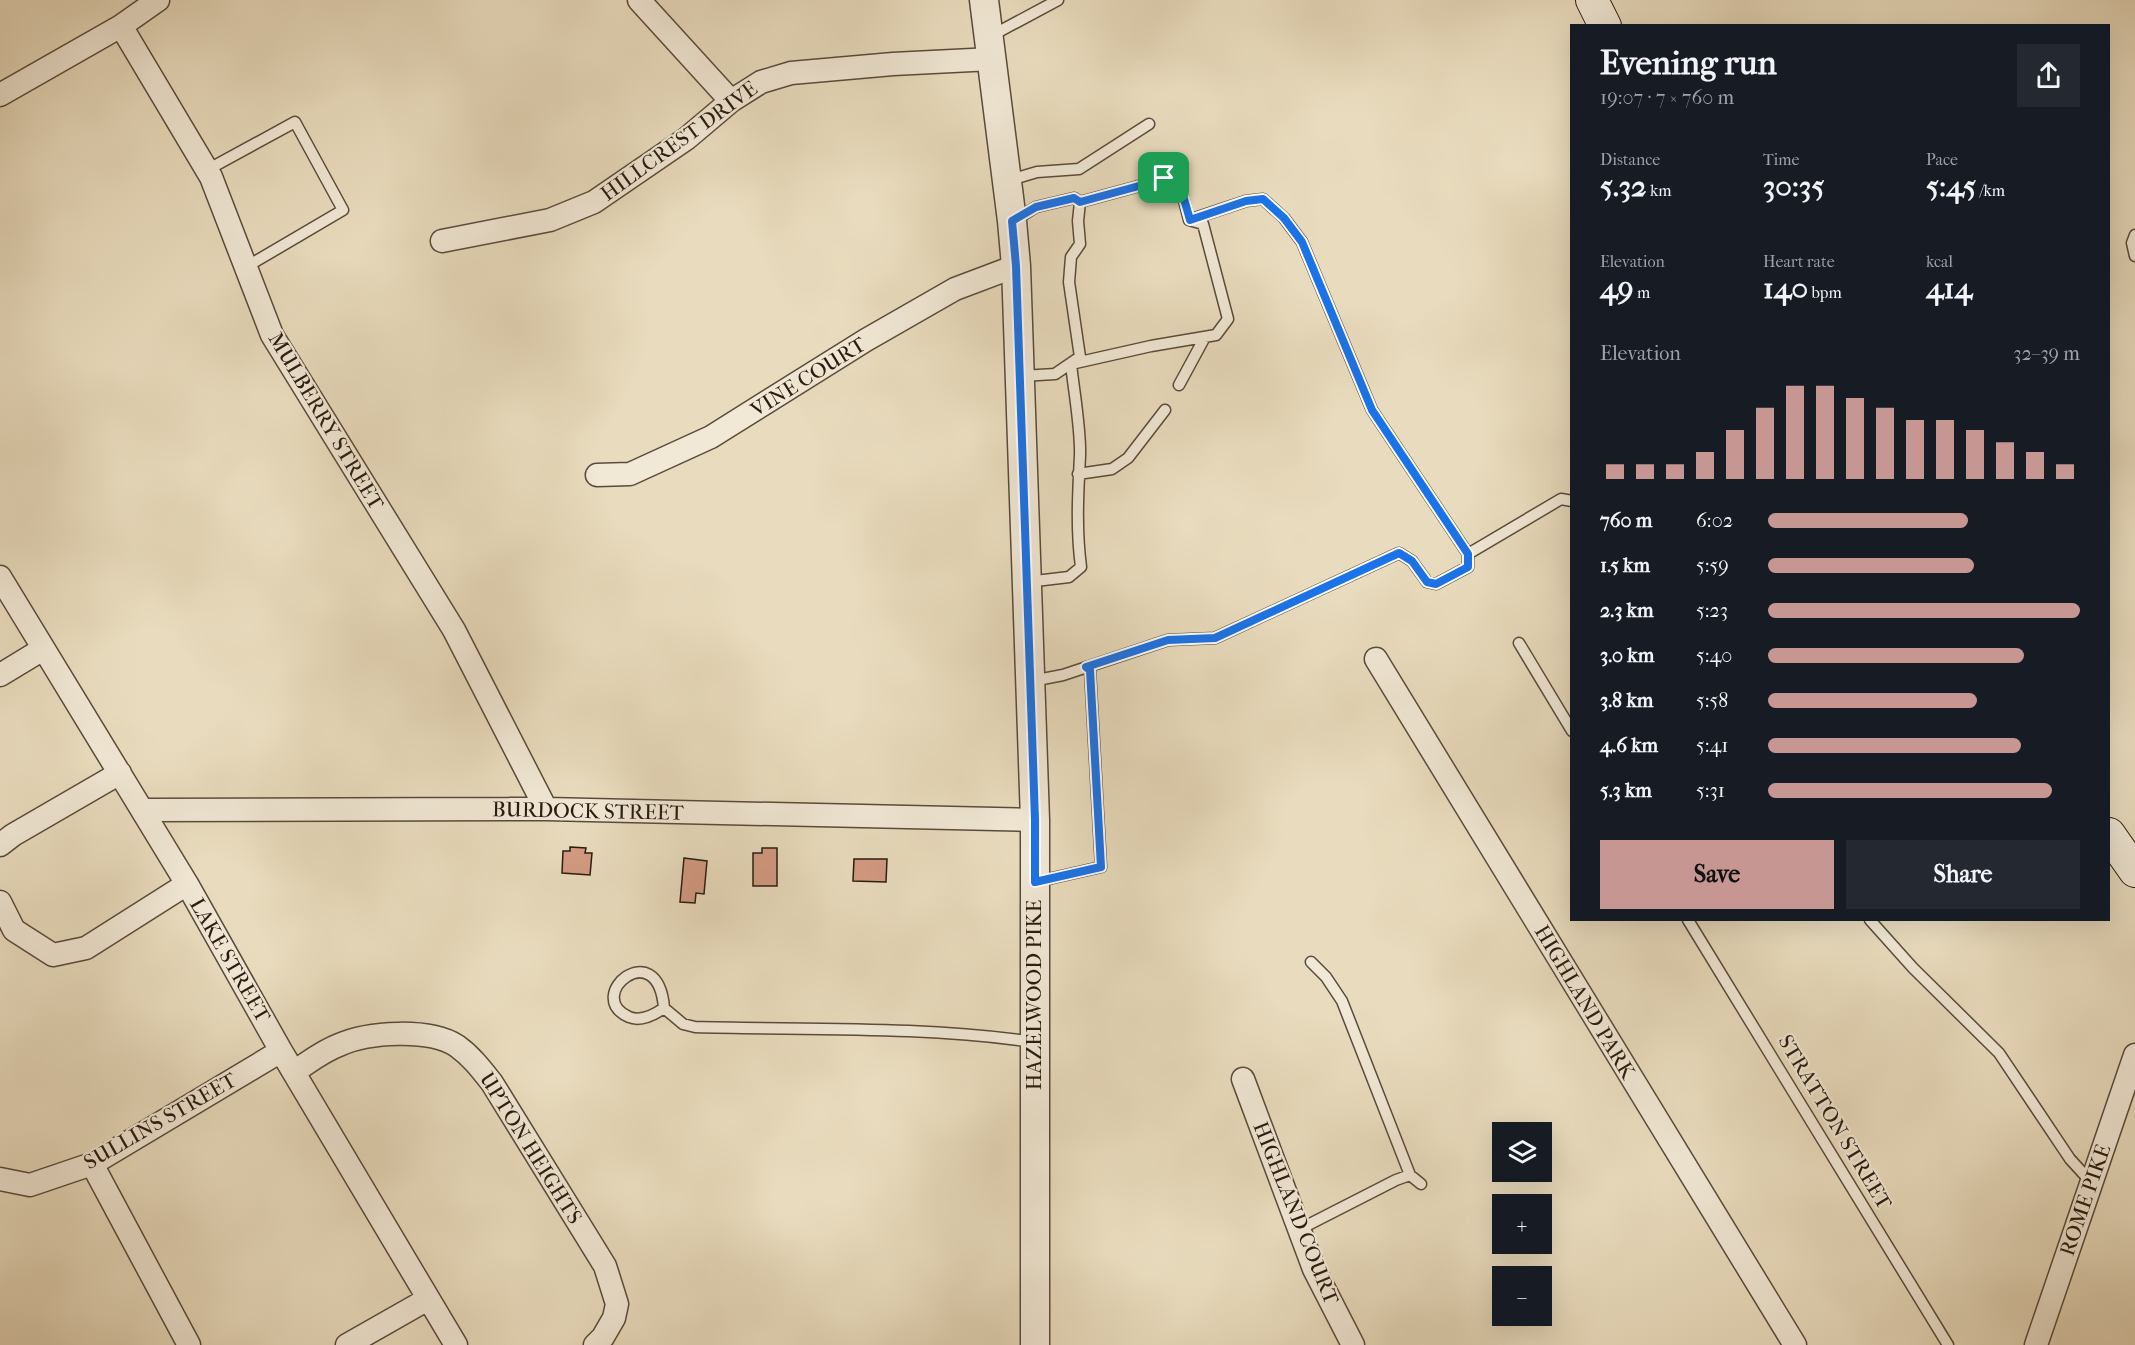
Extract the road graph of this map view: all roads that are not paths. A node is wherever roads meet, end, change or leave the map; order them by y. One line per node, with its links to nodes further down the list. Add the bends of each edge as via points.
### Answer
1 (158, 0): 7 (street)
2 (639, 0): 10 (street)
3 (984, 0): 8 (street, HAZELWOOD PIKE)
4 (1058, 0): 8 (lane)
5 (1592, 0): 6 (main road)
6 (1604, 24)
7 (121, 26): 9 (street); 12 (street, MULBERRY STREET)
8 (990, 48): 10 (street, HILLCREST DRIVE, via 893,64 791,73 761,82); 13 (street, HAZELWOOD PIKE)
9 (0, 95)
10 (731, 101): 18 (street, HILLCREST DRIVE, via 686,139 594,202 550,220)
11 (1149, 124): 13 (lane, via 1079,169 1037,172)
12 (207, 170): 21 (street, MULBERRY STREET); 21 (lane, via 295,122 343,210)
13 (1007, 181): 16 (street, HAZELWOOD PIKE)
14 (1080, 202): 15 (lane, via 1172,177 1179,181); 16 (lane, via 1074,198 1036,207); 23 (lane, via 1080,244 1071,256 1069,282 1080,357)
15 (1190, 220): 22 (lane, via 1203,224 1228,319 1216,335); 30 (lane, via 1263,199 1284,218 1302,242 1372,410)
16 (1012, 221): 20 (street, HAZELWOOD PIKE)
17 (2135, 236): 19 (lane)
18 (442, 241)
19 (2135, 256)
20 (1016, 266): 24 (street, HAZELWOOD PIKE); 28 (street, VINE COURT, via 955,289 711,437 630,474)
21 (246, 267): 41 (street, MULBERRY STREET, via 272,335 454,630)
22 (1205, 337): 23 (lane); 25 (lane)
23 (1071, 364): 24 (lane, via 1055,374); 27 (lane, via 1080,455)
24 (1019, 376): 32 (street, HAZELWOOD PIKE)
25 (1179, 385)
26 (1165, 410): 27 (lane, via 1128,458 1112,469)
27 (1077, 474): 32 (lane, via 1081,567 1069,577)
28 (597, 475)
29 (1570, 501): 30 (lane, via 1561,499)
30 (1468, 554): 36 (lane, via 1468,567 1436,584 1427,582 1412,561 1399,553 1215,638 1168,640)
31 (0, 578): 34 (street, LAKE STREET)
32 (1026, 583): 38 (street, HAZELWOOD PIKE)
33 (1518, 643): 39 (lane)
34 (43, 649): 37 (street); 40 (street, LAKE STREET)
35 (1376, 659): 72 (street, HIGHLAND PARK)
36 (1086, 667): 38 (lane); 47 (lane, via 1090,670 1101,867)
37 (0, 675)
38 (1030, 681): 43 (street, HAZELWOOD PIKE)
39 (1570, 728)
40 (120, 773): 42 (street, LAKE STREET); 45 (street)
41 (546, 809): 42 (street, BURDOCK STREET); 43 (street, BURDOCK STREET)
42 (142, 810): 48 (street, LAKE STREET)
43 (1035, 820): 47 (street, HAZELWOOD PIKE)
44 (2110, 835): 46 (main road)
45 (0, 845)
46 (2135, 871)
47 (1035, 882): 54 (street, HAZELWOOD PIKE)
48 (187, 884): 49 (street, via 86,948 53,955 14,930); 55 (street, LAKE STREET)
49 (0, 902)
50 (1689, 921): 73 (lane, STRATTON STREET)
51 (1871, 921): 62 (lane, via 1999,1053 2070,1159)
52 (1311, 962): 60 (lane, via 1326,976 1342,1001)
53 (664, 1008): 53 (lane, via 659,984 644,972 618,983 614,1000 625,1015 646,1018); 54 (lane, via 683,1024 695,1027 877,1030)
54 (1034, 1042): 70 (street, HAZELWOOD PIKE)
55 (281, 1050): 57 (street, LAKE STREET); 59 (street, SULLINS STREET)
56 (2135, 1055): 62 (street, ROME PIKE)
57 (295, 1071): 65 (street, LAKE STREET); 69 (street, UPTON HEIGHTS, via 338,1045 384,1035 436,1038 454,1044 475,1060 605,1266 617,1304 614,1318)
58 (1243, 1079): 64 (street, HIGHLAND COURT)
59 (92, 1164): 61 (street, SULLINS STREET, via 30,1185); 66 (street)
60 (1410, 1175): 63 (lane); 64 (lane)
61 (0, 1179)
62 (2091, 1182): 74 (street, ROME PIKE)
63 (1421, 1184)
64 (1300, 1229): 71 (street, HIGHLAND COURT, via 1314,1269)
65 (428, 1299): 67 (street); 68 (street, LAKE STREET)
66 (189, 1345)
67 (347, 1345)
68 (456, 1345)
69 (595, 1345)
70 (1035, 1345)
71 (1353, 1345)
72 (1795, 1345)
73 (1948, 1345)
74 (2036, 1345)

